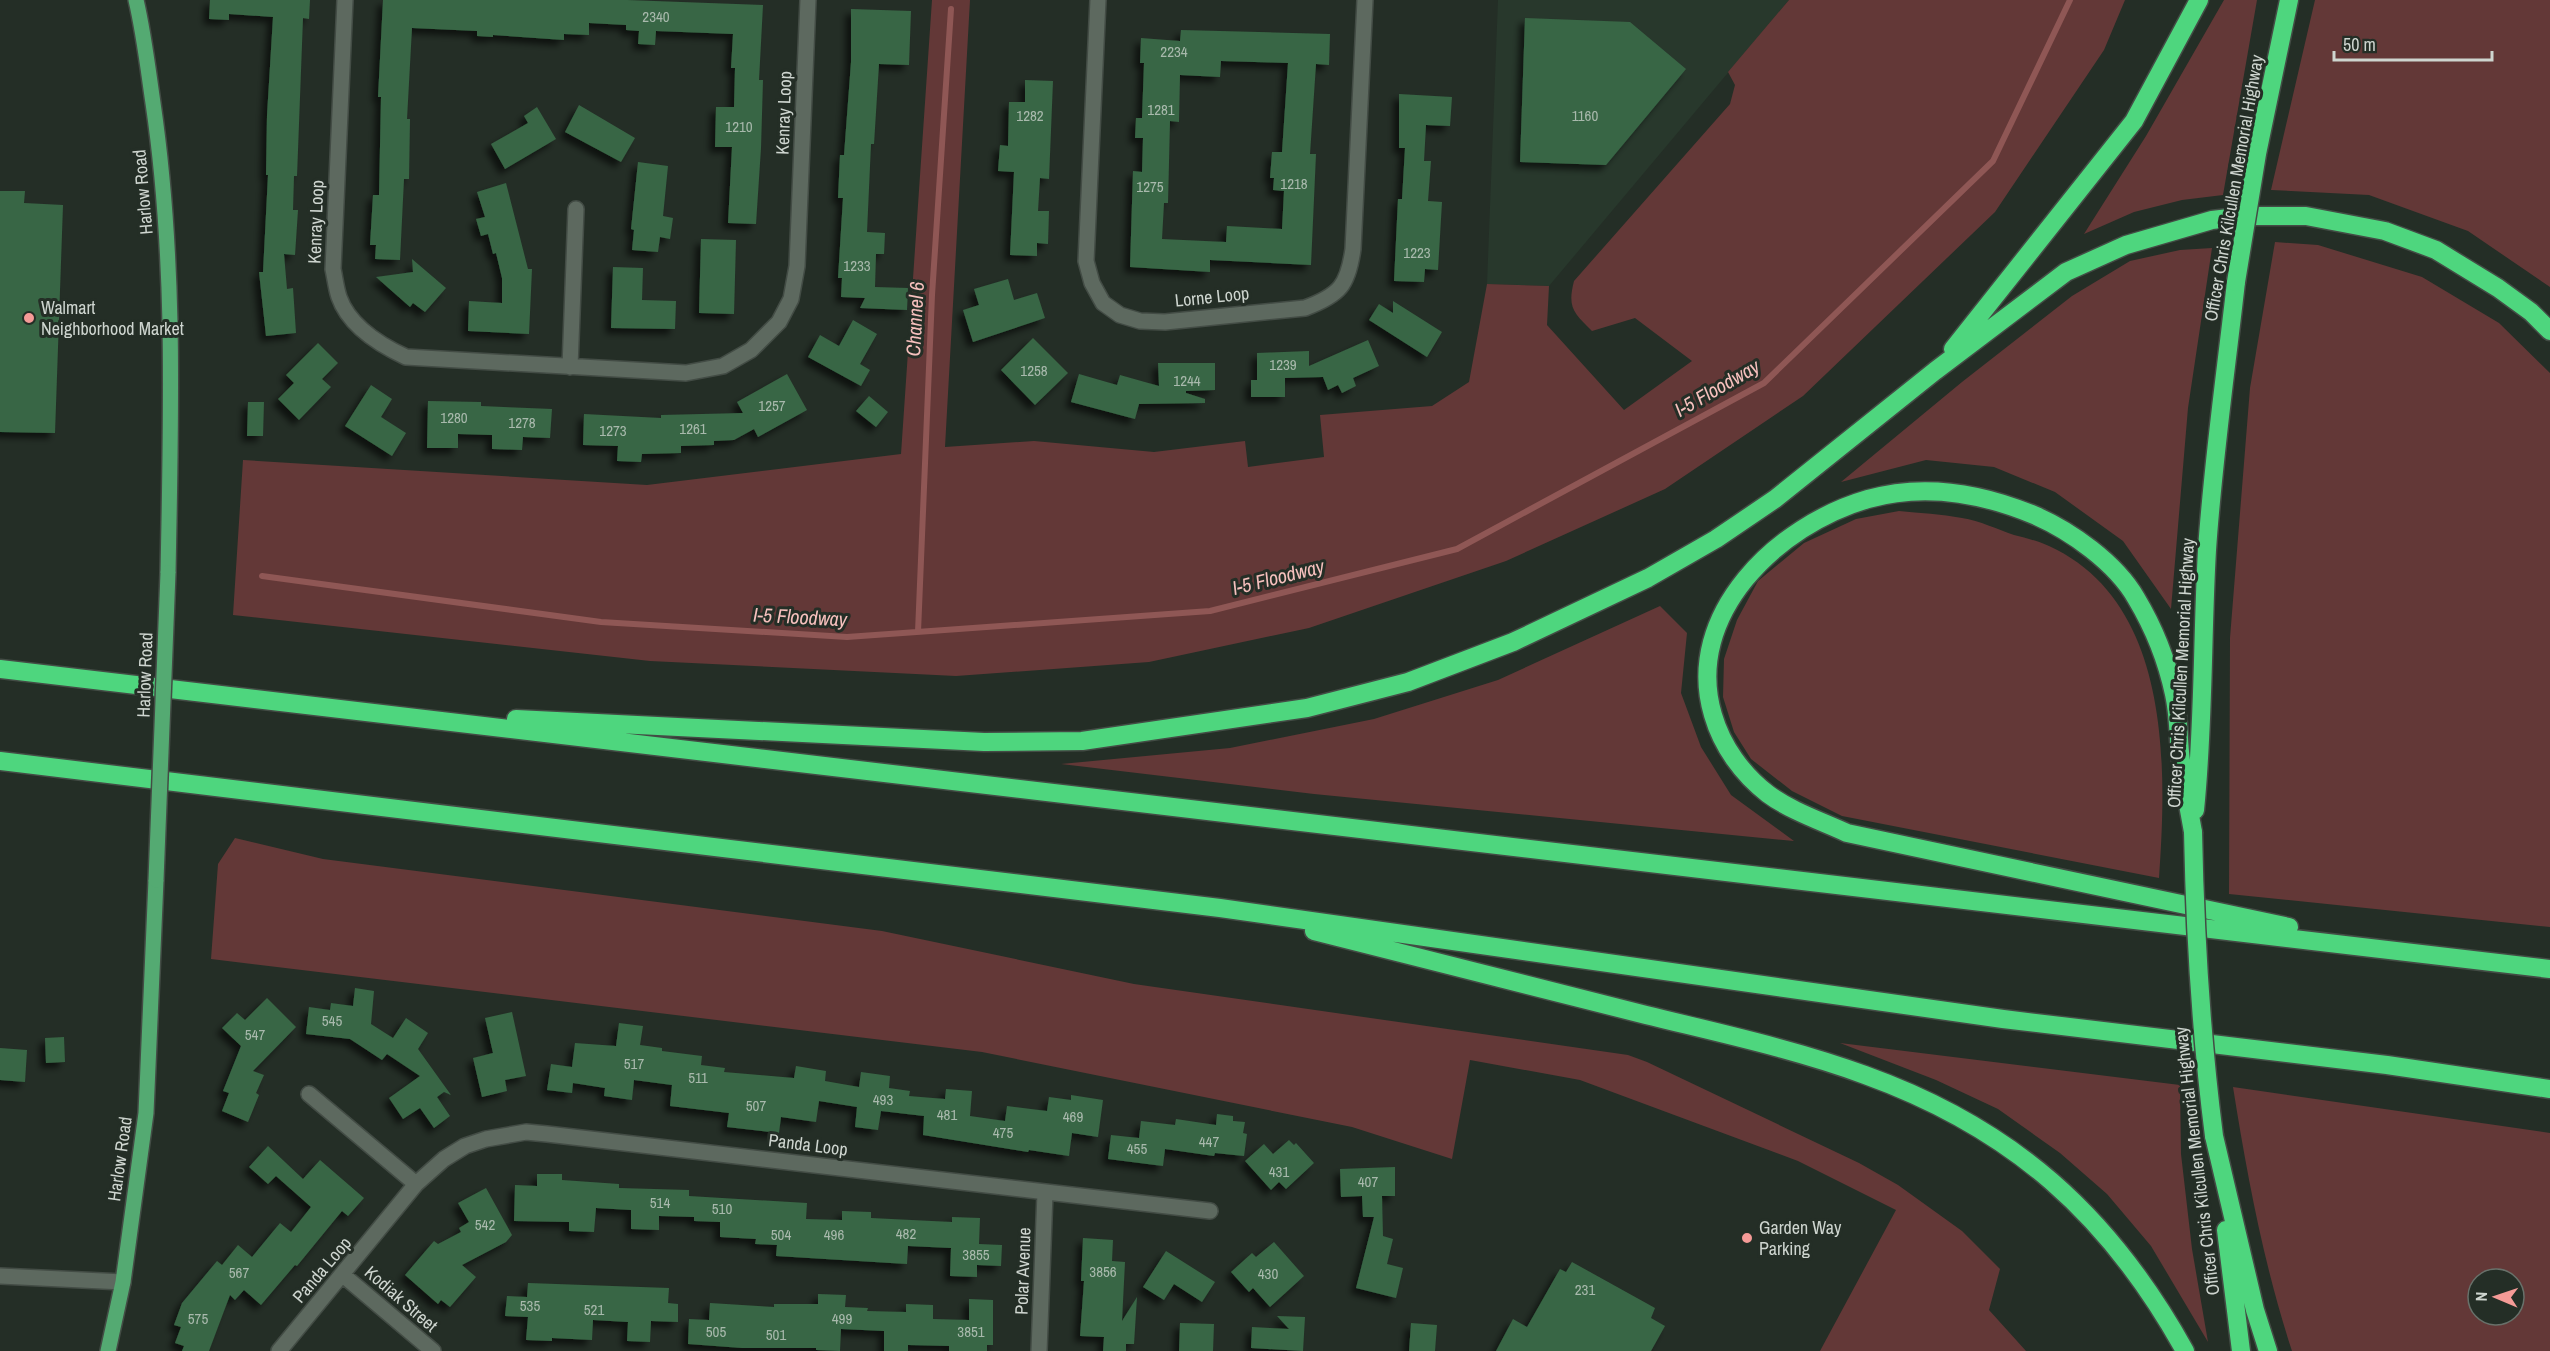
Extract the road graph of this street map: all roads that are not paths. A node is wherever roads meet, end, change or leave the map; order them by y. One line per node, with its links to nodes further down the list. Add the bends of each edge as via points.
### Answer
1 (136, 0): 27 (main road, Harlow Road, bridge, via 166,212 172,370 168,573 146,1113)
2 (345, 0): 10 (street, Kenray Loop, via 333,269 339,299 358,325 380,345 406,357)
3 (808, 0): 10 (street, Kenray Loop, via 797,266 791,299 779,322 751,350 723,366 686,373)
4 (1098, 0): 5 (street, Lorne Loop, via 1086,261 1102,303 1120,315 1164,322 1305,308 1324,301 1350,273)
5 (1365, 0)
6 (2199, 0): 11 (highway, via 2134,121)
7 (2289, 0): 15 (highway, Officer Chris Kilcullen Memorial Highway, bridge, via 2257,154 2236,282 2212,491 2203,624 2200,765)
8 (576, 209): 10 (street)
9 (2550, 330): 11 (highway, via 2498,288 2436,250 2385,231 2337,221 2306,216 2246,216 2212,220 2126,245 2066,272)
10 (570, 367)
11 (1935, 371): 13 (highway, via 1775,499 1648,578 1503,646 1408,682 1307,708 1082,741 984,742)
12 (0, 669): 13 (highway)
13 (353, 711): 17 (highway)
14 (0, 761): 16 (highway)
15 (2193, 832): 17 (highway, via 2175,695 2158,642 2135,596 2114,572 2086,544 2051,522 1983,496 1909,491 1867,499 1823,517 1766,555 1736,589 1718,624 1708,660 1707,683 1720,738 1768,794 1809,816 1847,833); 21 (highway, Officer Chris Kilcullen Memorial Highway, bridge, via 2203,1051)
16 (1220, 908): 19 (highway, via 2002,1019 2376,1063); 32 (highway, via 1787,1050 1866,1075 1927,1101 1986,1132 2080,1206 2160,1305)
17 (2398, 950): 18 (highway)
18 (2550, 969)
19 (2550, 1089)
20 (309, 1094): 22 (street)
21 (2214, 1136): 33 (highway, Officer Chris Kilcullen Memorial Highway); 34 (highway)
22 (416, 1184): 23 (street, Panda Loop, via 465,1146 486,1138 526,1132); 25 (street, Panda Loop)
23 (1045, 1193): 24 (street, Panda Loop); 31 (street, Polar Avenue)
24 (1210, 1210)
25 (343, 1275): 29 (street, Panda Loop); 30 (street, Kodiak Street)
26 (0, 1276): 27 (street)
27 (123, 1282): 28 (main road, Harlow Road)
28 (108, 1351)
29 (279, 1351)
30 (433, 1351)
31 (1039, 1351)
32 (2185, 1351)
33 (2241, 1351)
34 (2268, 1351)

